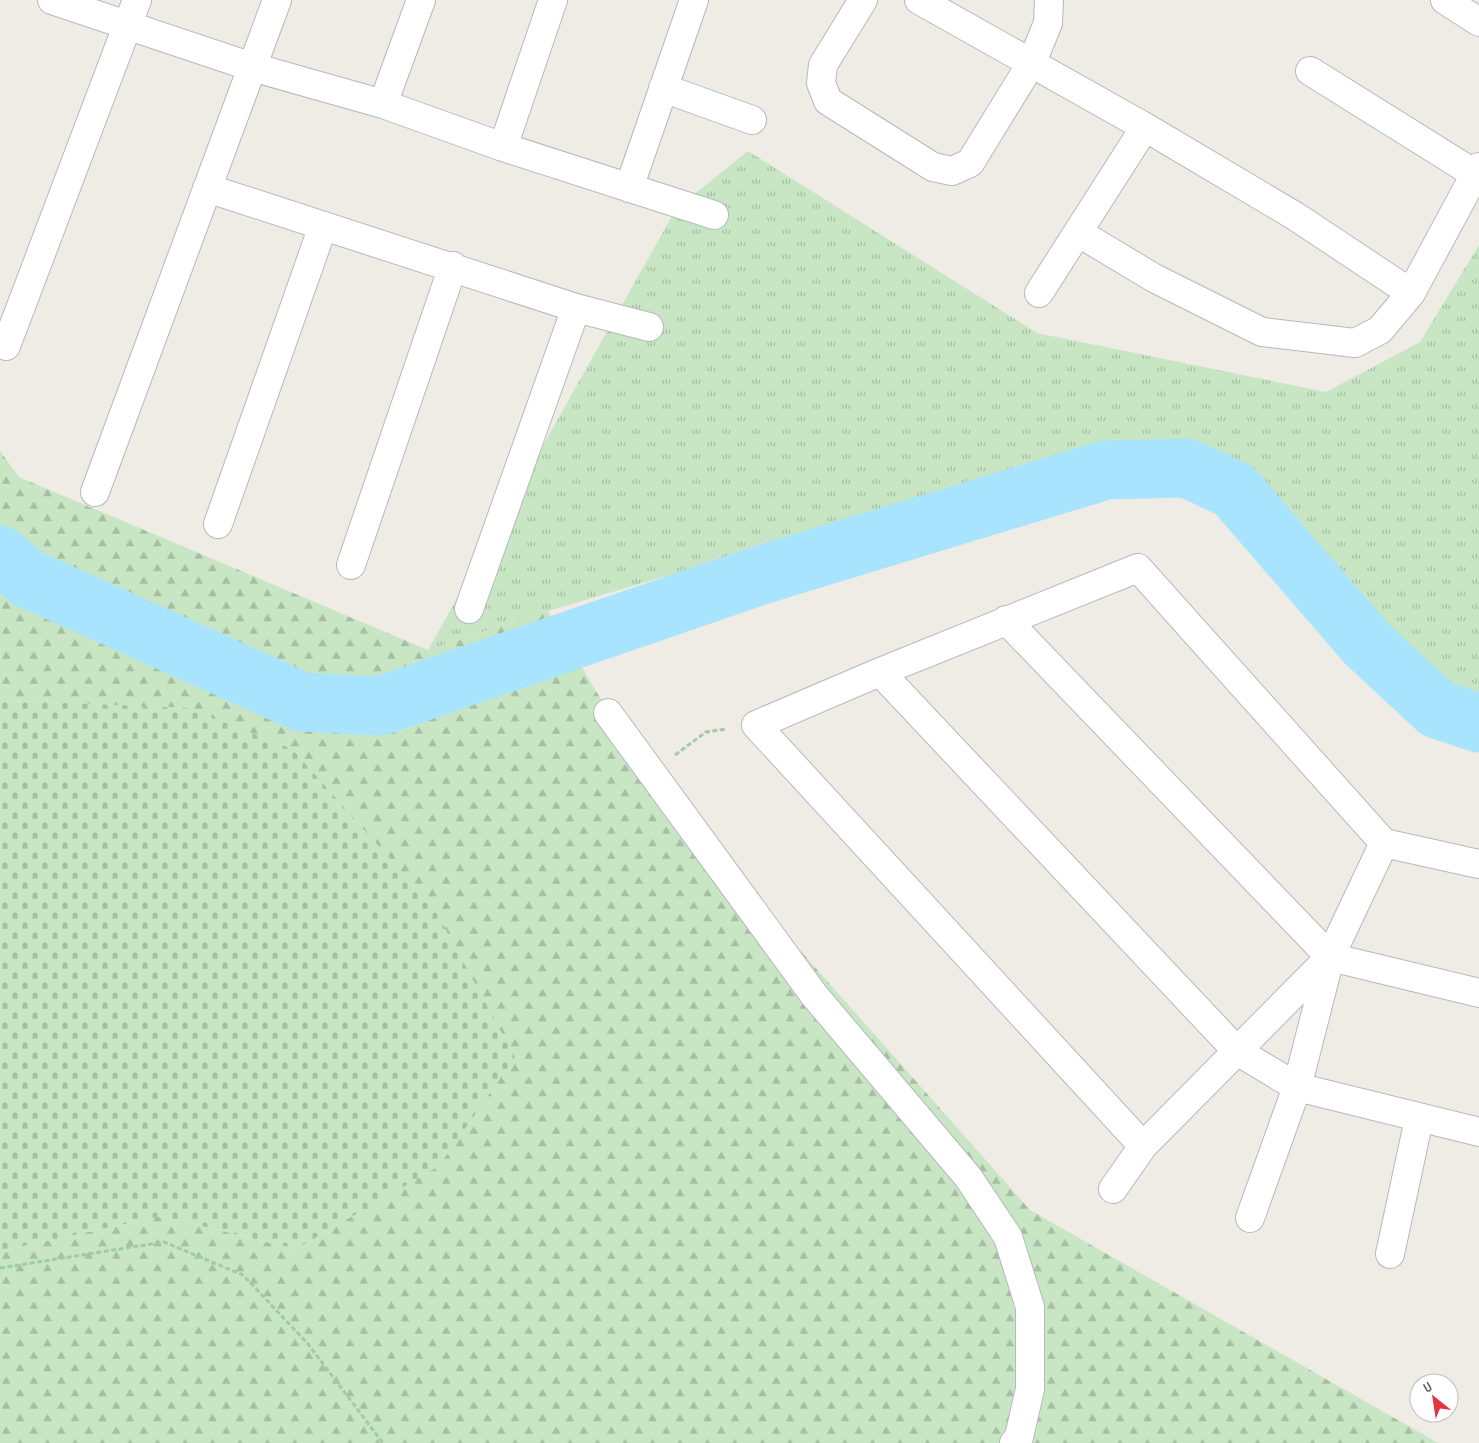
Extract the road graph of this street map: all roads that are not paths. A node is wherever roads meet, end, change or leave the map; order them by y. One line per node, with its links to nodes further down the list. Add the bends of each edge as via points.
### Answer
1 (52, 0): 12 (street)
2 (137, 0): 12 (street)
3 (277, 0): 14 (street)
4 (421, 0): 17 (street)
5 (553, 0): 20 (street)
6 (694, 0): 16 (street)
7 (863, 0): 13 (street, via 823,65 821,83 828,101 933,167 952,171 970,163)
8 (919, 0): 13 (street)
9 (1049, 0): 13 (street, via 1048,23)
10 (1445, 0): 11 (street)
11 (1479, 22)
12 (127, 26): 14 (street); 32 (street)
13 (1032, 62): 19 (street)
14 (252, 67): 17 (street); 22 (street)
15 (1310, 71): 21 (street)
16 (663, 88): 18 (street); 23 (street)
17 (383, 104): 20 (street)
18 (752, 120)
19 (1145, 127): 26 (street); 29 (street, via 1295,216)
20 (503, 147): 23 (street)
21 (1477, 170): 29 (street)
22 (207, 188): 25 (street); 33 (street)
23 (629, 188): 24 (street)
24 (714, 215)
25 (323, 226): 27 (street); 34 (street)
26 (1079, 233): 28 (street); 29 (street, via 1154,278 1262,332 1355,344 1380,330)
27 (453, 266): 30 (street); 35 (street)
28 (1039, 293)
29 (1411, 293)
30 (576, 308): 31 (street); 36 (street)
31 (649, 327)
32 (6, 346)
33 (95, 492)
34 (218, 524)
35 (351, 565)
36 (469, 609)
37 (1006, 620): 38 (street); 40 (street, via 1138,568); 42 (street)
38 (880, 672): 44 (street); 48 (street, via 756,725)
39 (608, 714): 52 (street, via 814,995 968,1177 1008,1237 1030,1307 1030,1389 1019,1437)
40 (1384, 843): 41 (street); 42 (street)
41 (1479, 864)
42 (1330, 957): 43 (street); 44 (street); 45 (street)
43 (1479, 993)
44 (1237, 1051): 45 (street); 48 (street)
45 (1297, 1087): 46 (street); 50 (street)
46 (1419, 1119): 47 (street); 51 (street)
47 (1479, 1132)
48 (1143, 1146): 49 (street)
49 (1113, 1189)
50 (1250, 1218)
51 (1390, 1254)
52 (1014, 1443)

